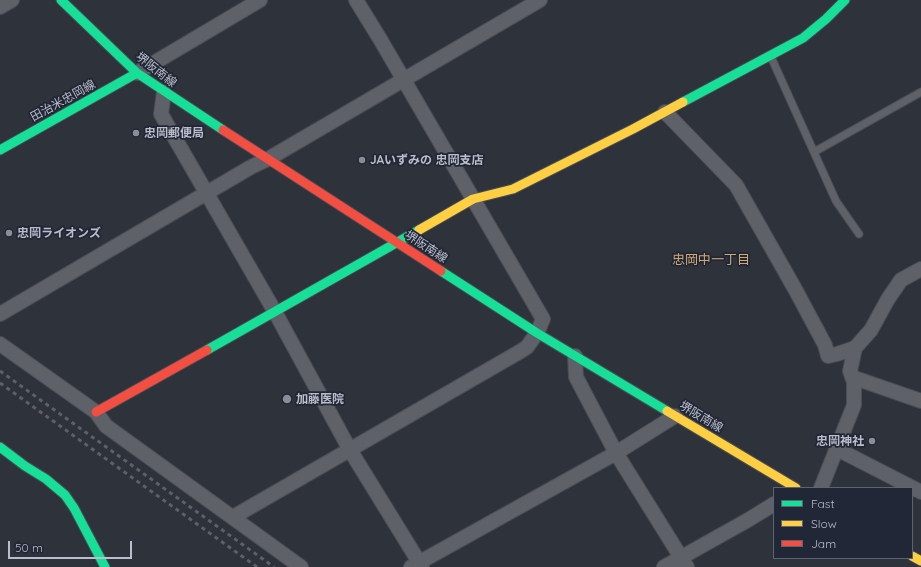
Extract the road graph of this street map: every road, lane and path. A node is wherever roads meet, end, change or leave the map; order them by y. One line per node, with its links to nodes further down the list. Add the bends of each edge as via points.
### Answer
1 (12, 0): 7 (street)
2 (61, 0): 9 (main road, 堺阪南線)
3 (260, 0): 9 (street)
4 (356, 0): 10 (street)
5 (540, 0): 10 (street)
6 (845, 0): 8 (main road, via 803,38)
7 (0, 7)
8 (770, 55): 13 (main road); 15 (lane)
9 (137, 73): 11 (main road, 堺阪南線); 14 (main road, 田治米忠岡線)
10 (403, 80): 16 (street); 18 (street)
11 (164, 92): 16 (main road, 堺阪南線); 17 (street, via 161,114)
12 (921, 92): 15 (lane)
13 (665, 112): 18 (main road, via 513,189); 26 (street, via 736,184 825,345 828,356)
14 (0, 150)
15 (814, 152): 19 (lane, via 836,201)
16 (268, 159): 17 (street); 20 (main road, 堺阪南線)
17 (206, 194): 22 (street); 23 (street)
18 (473, 199): 20 (main road); 24 (street, via 542,319)
19 (859, 234)
20 (397, 242): 22 (main road); 24 (main road, 堺阪南線)
21 (921, 269): 26 (street, via 901,280 871,330)
22 (275, 312): 30 (main road); 34 (street)
23 (0, 314)
24 (536, 333): 27 (main road, 堺阪南線); 34 (street, via 527,347 521,351)
25 (0, 344): 30 (street)
26 (855, 348): 28 (street, via 850,371)
27 (575, 356): 31 (main road, 堺阪南線); 35 (street, via 576,377)
28 (852, 377): 29 (street); 32 (street, via 854,405)
29 (921, 401)
30 (96, 412): 40 (street, via 106,426)
31 (676, 416): 35 (street); 36 (main road, 堺阪南線)
32 (837, 449): 37 (street); 38 (street)
33 (2, 450): 43 (main road, via 65,495)
34 (350, 450): 40 (street); 42 (street)
35 (616, 453): 41 (street); 42 (street)
36 (794, 487)
37 (821, 487)
38 (911, 487)
39 (773, 505): 41 (street)
40 (233, 517): 44 (street)
41 (684, 562): 45 (street)
42 (417, 565)
43 (105, 567)
44 (301, 567)
45 (664, 567)

